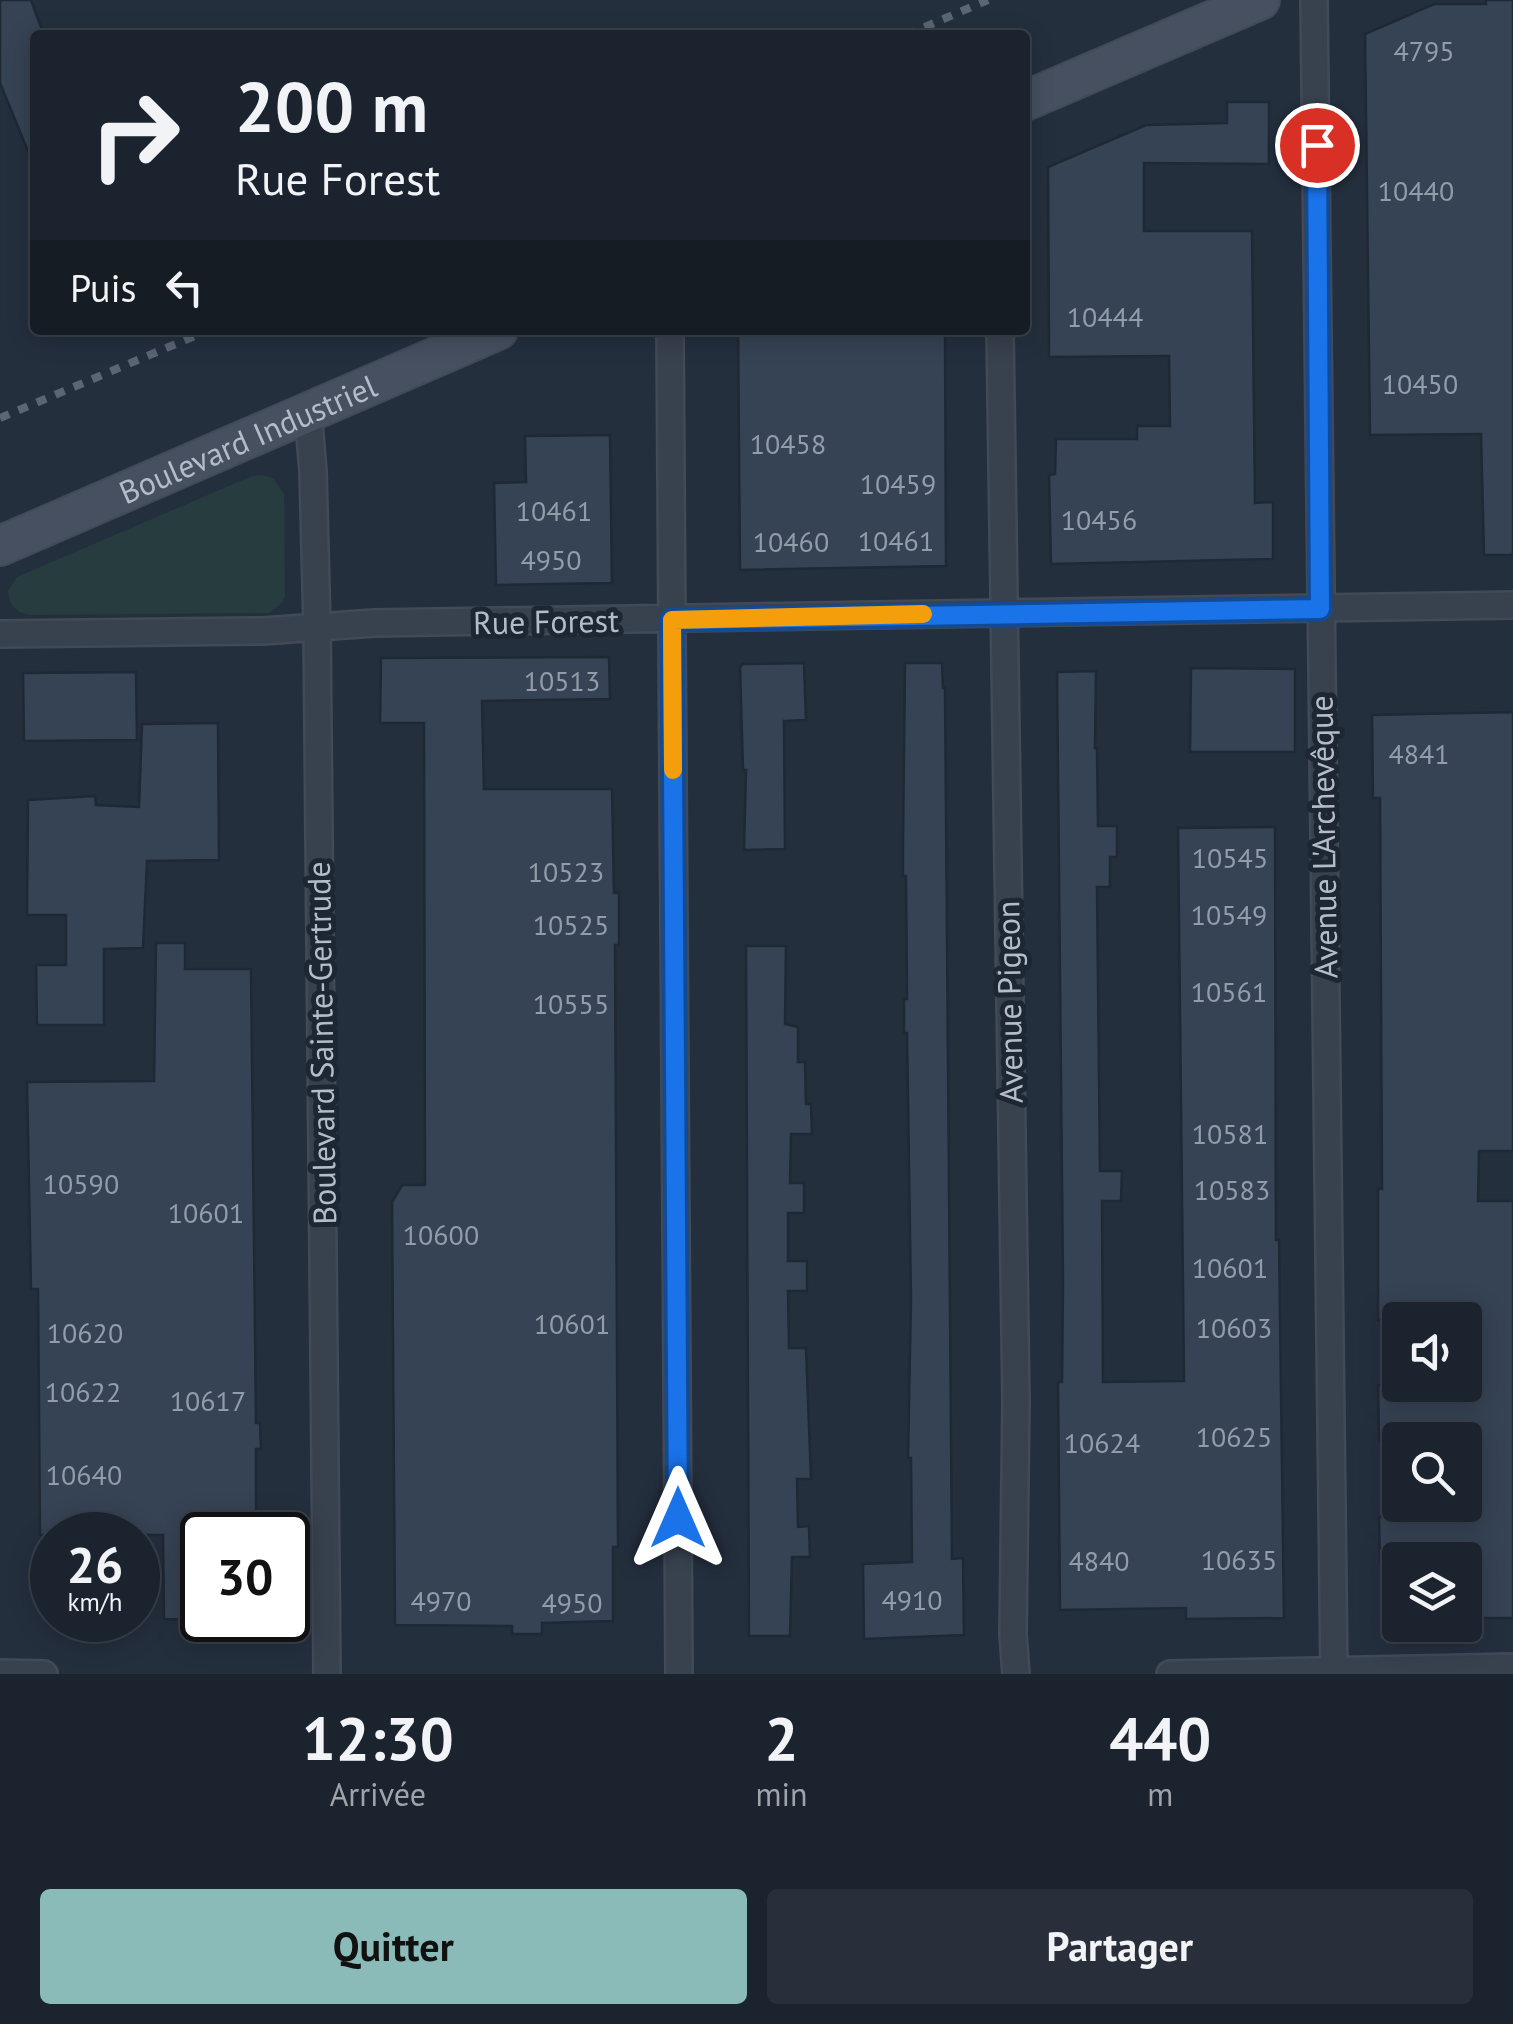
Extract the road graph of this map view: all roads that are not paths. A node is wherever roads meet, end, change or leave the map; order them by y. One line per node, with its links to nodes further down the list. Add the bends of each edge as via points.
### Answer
1 (1260, 0): 3 (street)
2 (1314, 0): 10 (street, Avenue L'Archevêque)
3 (1030, 99)
4 (486, 335): 7 (street, Boulevard Industriel)
5 (670, 335): 12 (street)
6 (1000, 335): 11 (street, Avenue Pigeon)
7 (308, 412): 8 (street, Boulevard Industriel); 13 (street, Boulevard Sainte-Gertrude)
8 (0, 546)
9 (1513, 605): 10 (street, Rue Forest)
10 (1320, 609): 11 (street, Rue Forest); 17 (street, Avenue L'Archevêque)
11 (1002, 612): 12 (street, Rue Forest); 21 (street, Avenue Pigeon)
12 (672, 620): 13 (street, Rue Forest); 20 (street)
13 (317, 628): 14 (street, Rue Forest); 19 (street, Boulevard Sainte-Gertrude)
14 (0, 634)
15 (1513, 1667): 17 (street)
16 (0, 1673): 18 (street)
17 (1334, 1673): 22 (street)
18 (44, 1674)
19 (327, 1674)
20 (679, 1674)
21 (1016, 1674)
22 (1170, 1674)

